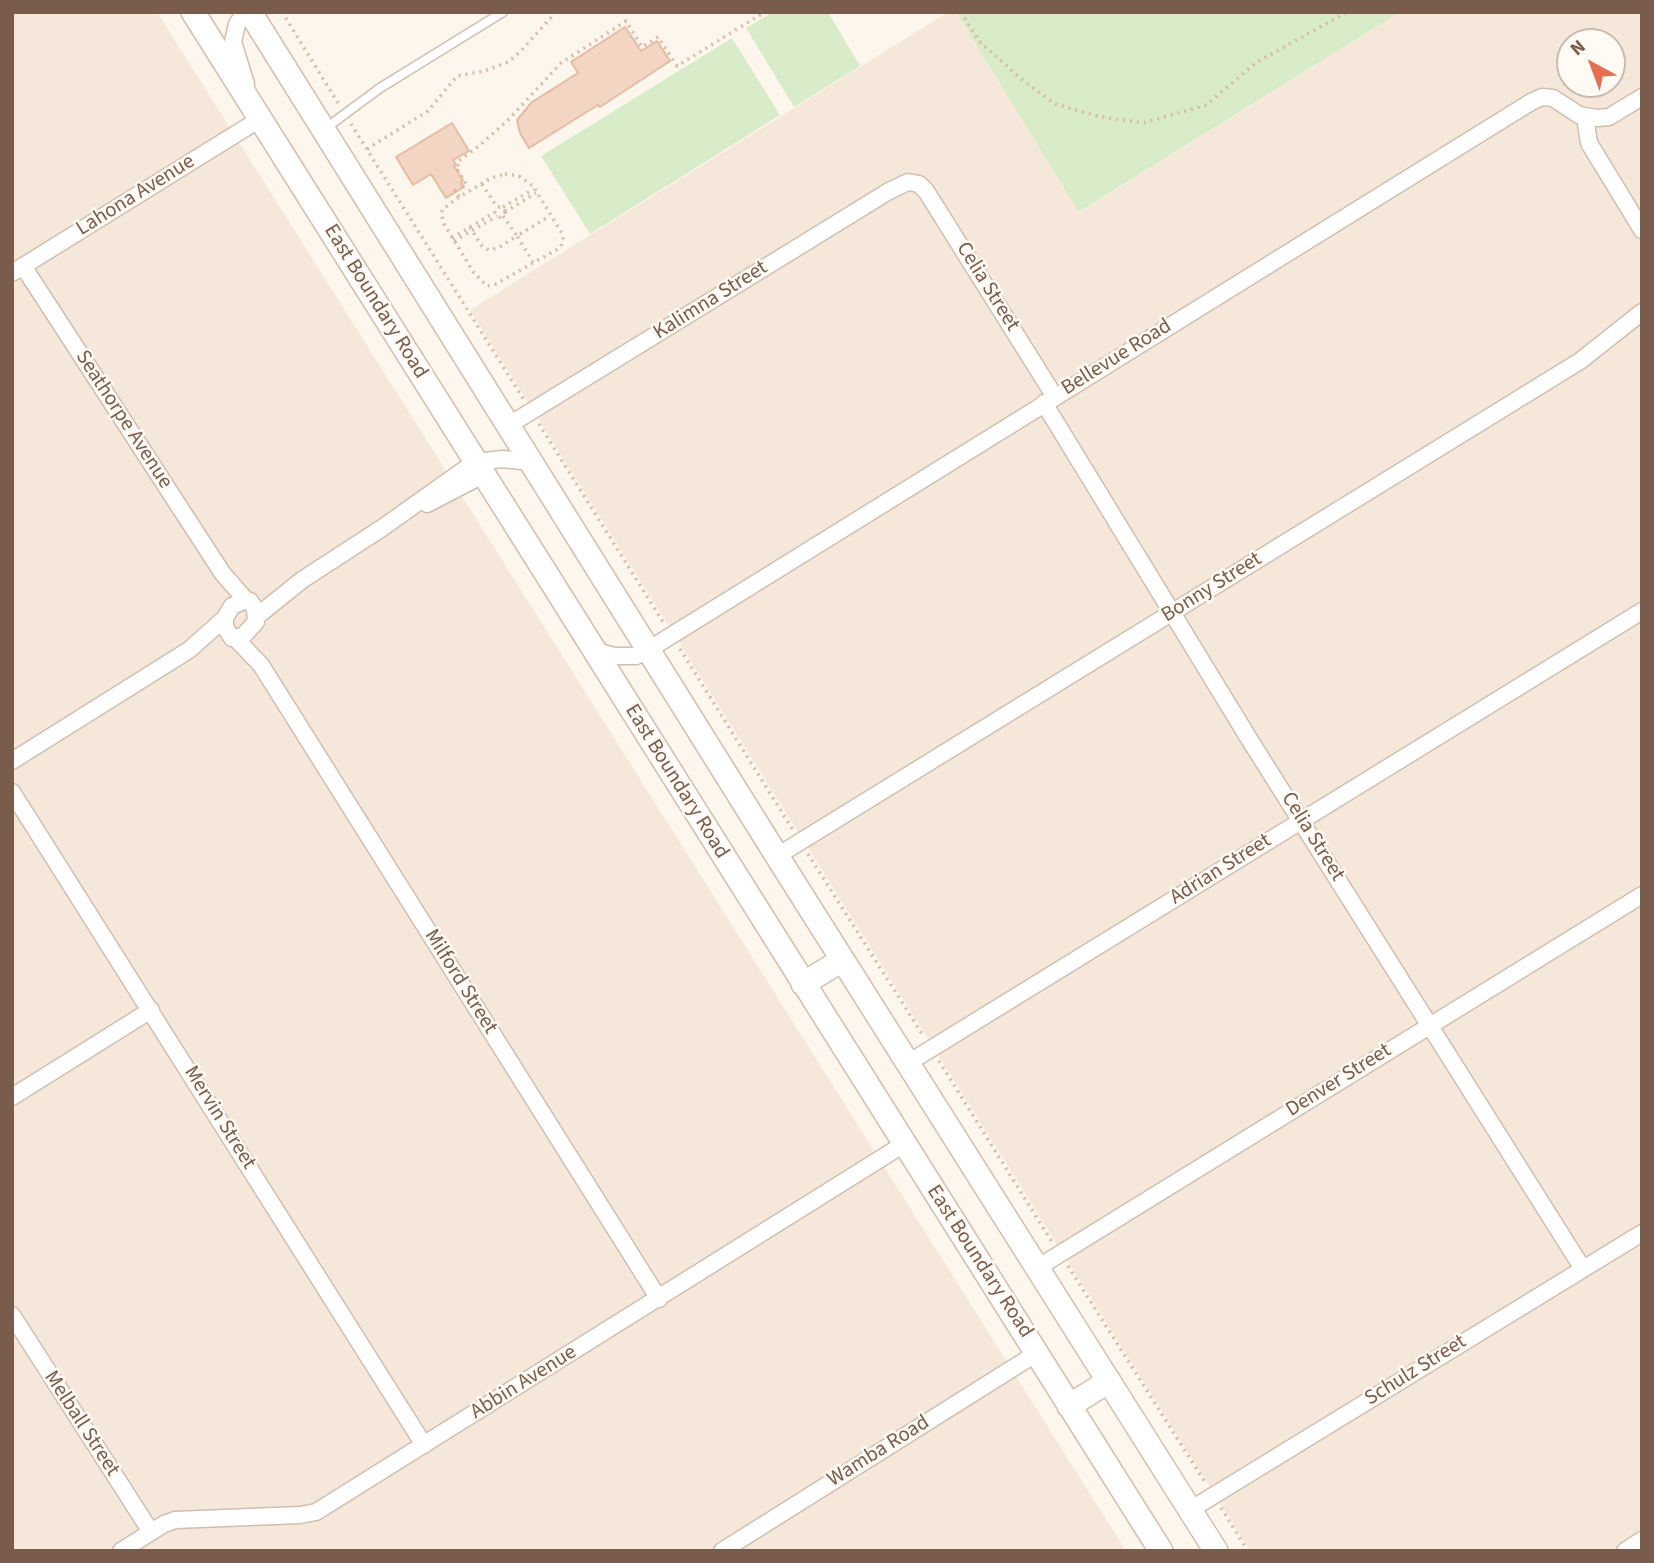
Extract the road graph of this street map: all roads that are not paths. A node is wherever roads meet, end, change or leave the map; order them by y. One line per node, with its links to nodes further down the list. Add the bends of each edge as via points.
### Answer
1 (503, 12): 7 (lane, via 380,88)
2 (255, 16): 5 (street, via 237,24 233,42); 7 (main road)
3 (205, 17): 5 (main road, East Boundary Road)
4 (1642, 97): 6 (street, via 1609,117)
5 (258, 116): 10 (street, Lahona Avenue); 15 (main road, East Boundary Road)
6 (1585, 117): 9 (street, via 1589,143); 12 (street, Bellevue Road, via 1553,98 1537,99)
7 (324, 130): 13 (main road)
8 (914, 183): 12 (street, Celia Street, via 929,195); 13 (street, Kalimna Street, via 889,191)
9 (1642, 230)
10 (18, 270): 17 (street, Seathorpe Avenue, via 223,574)
11 (1642, 312): 19 (street, Bonny Street, via 1580,361)
12 (1049, 400): 19 (street, Celia Street); 24 (street, Bellevue Road)
13 (509, 425): 14 (main road)
14 (531, 462): 15 (street, via 503,458); 24 (main road)
15 (479, 469): 16 (street); 23 (main road, East Boundary Road)
16 (302, 580): 17 (street); 20 (street)
17 (238, 606): 20 (street, Milford Street, via 255,609); 21 (street, via 225,626); 22 (street)
18 (1642, 611): 28 (street, Adrian Street)
19 (1172, 612): 28 (street, Celia Street); 29 (street, Bonny Street)
20 (254, 623): 21 (street); 25 (street, Milford Street)
21 (234, 638): 22 (street); 25 (street, Milford Street)
22 (189, 650): 26 (street)
23 (593, 650): 24 (street, Bellevue Road, via 636,656); 32 (main road, East Boundary Road)
24 (648, 650): 29 (main road)
25 (261, 666): 41 (street, Milford Street)
26 (12, 761)
27 (12, 792): 33 (street, Mervin Street)
28 (1301, 821): 34 (street, Celia Street); 35 (street, Adrian Street)
29 (777, 856): 31 (main road)
30 (1642, 895): 34 (street, Denver Street)
31 (842, 960): 32 (main road); 35 (main road)
32 (803, 984): 37 (main road, East Boundary Road)
33 (151, 1010): 36 (street); 46 (street, Mervin Street)
34 (1430, 1025): 39 (street, Denver Street); 40 (street, Celia Street)
35 (908, 1063): 39 (main road)
36 (12, 1097)
37 (904, 1144): 41 (street, Abbin Avenue); 43 (main road, East Boundary Road)
38 (1642, 1233): 40 (street, Schulz Street)
39 (1037, 1268): 44 (main road)
40 (1583, 1269): 47 (street, Schulz Street)
41 (659, 1299): 46 (street, Abbin Avenue)
42 (12, 1315): 48 (street, Melball Street)
43 (1037, 1353): 45 (main road, East Boundary Road); 51 (street, Wamba Road)
44 (1109, 1381): 45 (main road); 47 (main road)
45 (1069, 1406): 52 (main road, East Boundary Road)
46 (424, 1445): 48 (street, Abbin Avenue, via 316,1512 175,1520)
47 (1190, 1510): 53 (main road)
48 (151, 1532): 50 (street, Abbin Avenue)
49 (1642, 1541): 54 (street)
50 (121, 1551)
51 (722, 1551)
52 (1161, 1551)
53 (1216, 1551)
54 (1625, 1551)

